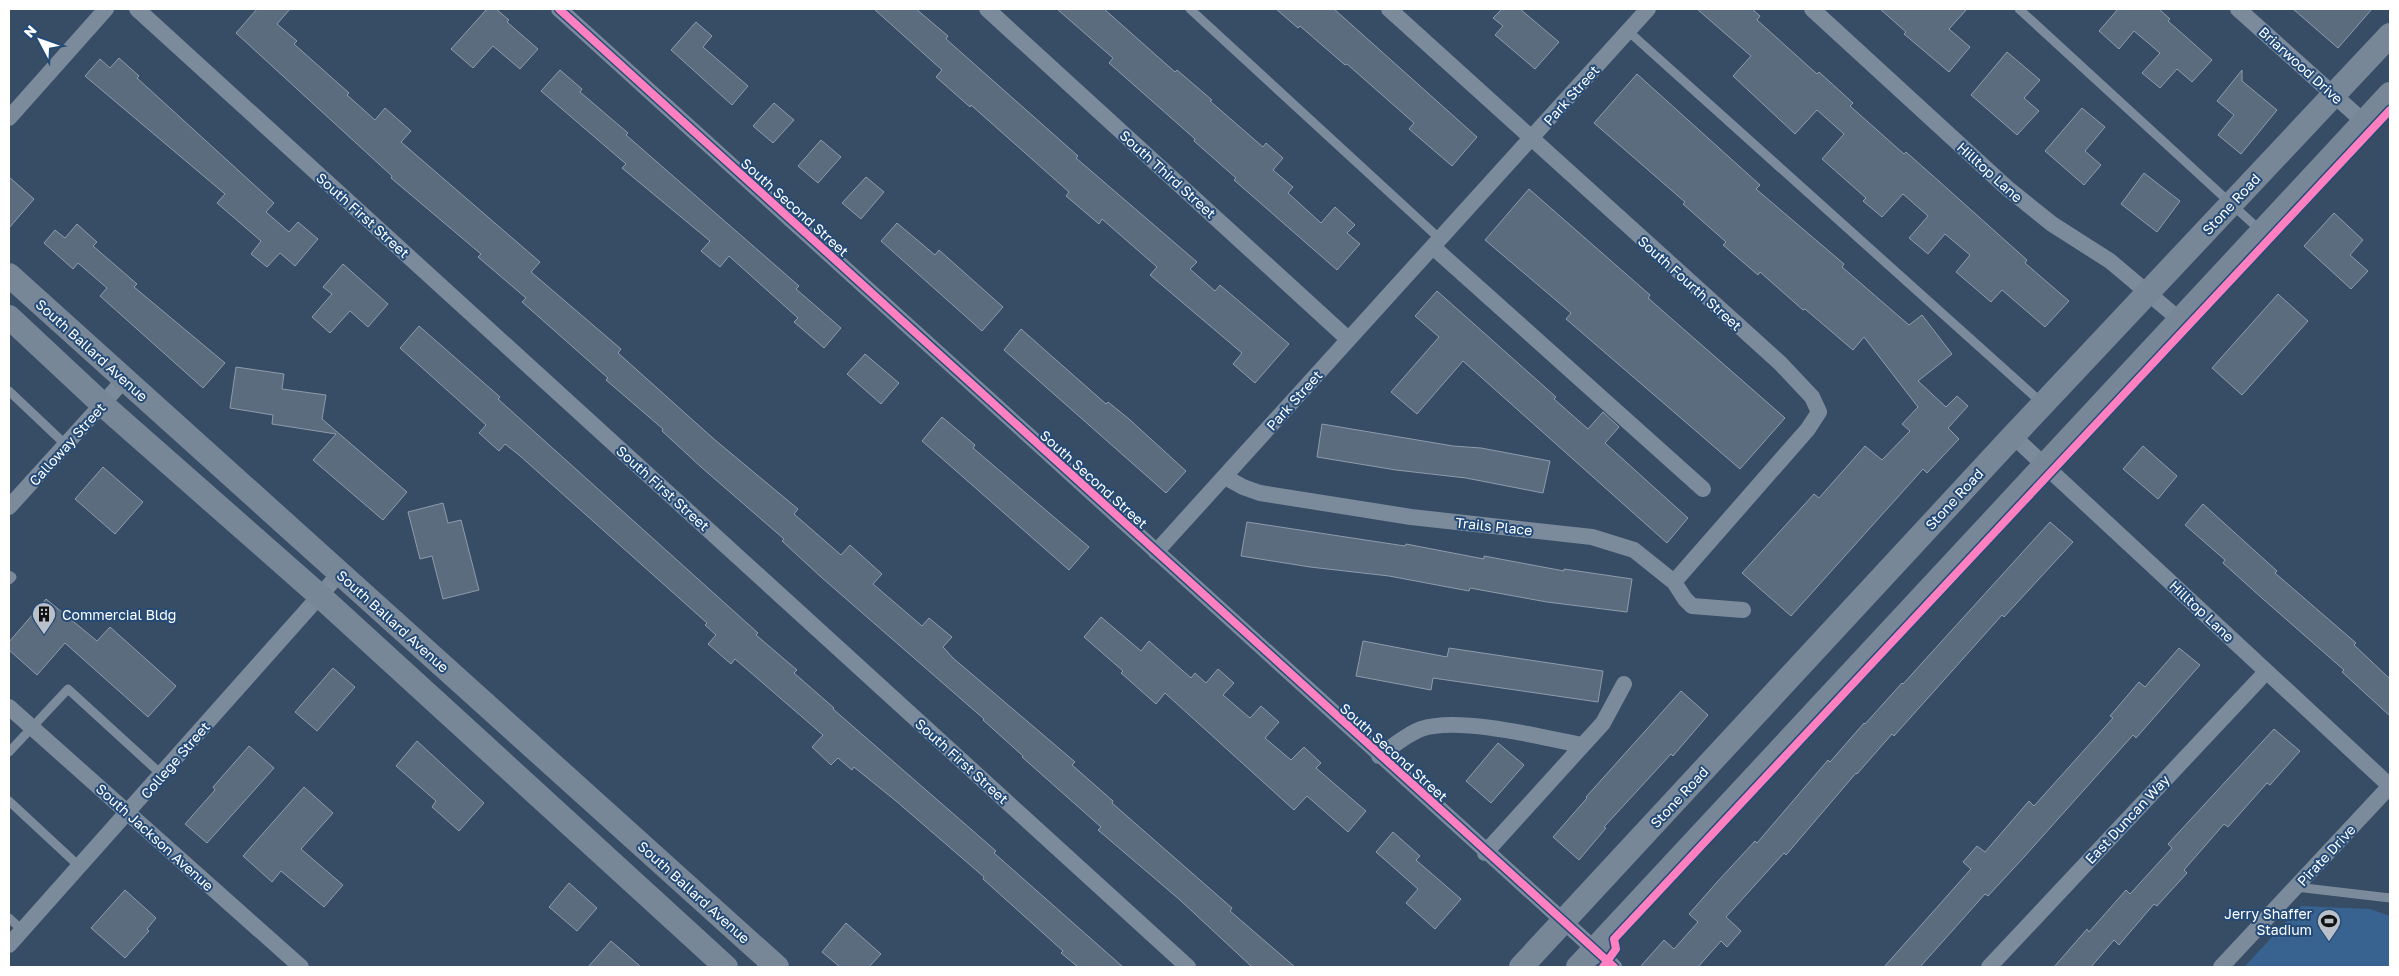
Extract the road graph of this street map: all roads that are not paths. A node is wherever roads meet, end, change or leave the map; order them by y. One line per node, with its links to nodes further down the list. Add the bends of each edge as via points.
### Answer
1 (106, 9): 15 (street)
2 (138, 9): 68 (street, South First Street)
3 (558, 9): 36 (street, South Second Street)
4 (988, 9): 25 (street, South Third Street)
5 (1190, 9): 20 (lane)
6 (1389, 9): 17 (street, South Fourth Street)
7 (1648, 9): 11 (street, Park Street)
8 (1812, 9): 22 (street, Hilltop Lane, via 2006,187)
9 (2019, 9): 18 (lane)
10 (2238, 9): 14 (street, Briarwood Drive)
11 (1628, 32): 17 (street, Park Street); 29 (lane)
12 (2390, 35): 14 (main road, Stone Road)
13 (2390, 94): 16 (main road)
14 (2334, 95): 16 (street, Briarwood Drive); 18 (main road, Stone Road)
15 (9, 118)
16 (2364, 122): 19 (main road)
17 (1532, 138): 20 (street, Park Street); 40 (street, South Fourth Street, via 1780,363 1812,397 1819,412 1808,429)
18 (2231, 204): 19 (lane); 22 (main road, Stone Road)
19 (2262, 232): 24 (main road)
20 (1436, 243): 25 (street, Park Street); 34 (street)
21 (9, 275): 26 (main road, South Ballard Avenue)
22 (2148, 292): 24 (street, Hilltop Lane); 29 (main road, Stone Road)
23 (9, 317): 28 (main road)
24 (2180, 320): 32 (main road)
25 (1348, 338): 33 (street, Park Street)
26 (124, 380): 28 (street, Calloway Street); 37 (main road, South Ballard Avenue)
27 (9, 391): 31 (lane)
28 (102, 404): 31 (street, Calloway Street); 41 (main road)
29 (2043, 404): 30 (main road, Stone Road)
30 (2013, 436): 32 (street, Hilltop Lane); 61 (main road, Stone Road)
31 (66, 445): 35 (street, Calloway Street)
32 (2045, 465): 43 (street, Hilltop Lane); 64 (main road)
33 (1225, 477): 36 (street, Park Street); 40 (street, Trails Place, via 1260,493 1411,517 1592,537 1634,550)
34 (1703, 489)
35 (9, 507)
36 (1156, 552): 49 (street, South Second Street)
37 (340, 573): 41 (street, College Street); 57 (main road, South Ballard Avenue)
38 (9, 575): 39 (lane, via 12,577)
39 (9, 580)
40 (1674, 582): 42 (street, Trails Place, via 1692,606)
41 (320, 596): 50 (street, College Street); 59 (main road)
42 (1743, 610)
43 (2266, 672): 51 (street, Hilltop Lane); 72 (street, East Duncan Way)
44 (1624, 684): 47 (street, via 1603,722)
45 (9, 707): 46 (street, South Jackson Avenue)
46 (32, 727): 48 (lane); 50 (lane, via 68,689); 53 (street, South Jackson Avenue)
47 (1581, 745): 49 (street, via 1499,729 1448,725 1421,729); 54 (street)
48 (9, 752)
49 (1379, 756): 54 (street, South Second Street)
50 (162, 775): 53 (street, College Street)
51 (2390, 786): 56 (street, Pirate Drive)
52 (9, 801): 55 (lane)
53 (129, 813): 55 (street, College Street); 65 (street, South Jackson Avenue)
54 (1486, 853): 61 (street, South Second Street)
55 (80, 867): 62 (street, College Street)
56 (2296, 887): 58 (lane); 73 (street, Pirate Drive)
57 (691, 889): 59 (main road); 67 (main road, South Ballard Avenue)
58 (2390, 898)
59 (668, 914): 66 (main road)
60 (9, 918): 62 (lane)
61 (1564, 922): 64 (street, South Second Street); 69 (main road, Stone Road)
62 (22, 930): 63 (street, College Street)
63 (9, 945)
64 (1594, 949): 70 (main road); 71 (street, South Second Street)
65 (301, 967)
66 (726, 967)
67 (776, 967)
68 (1188, 967)
69 (1522, 967)
70 (1578, 967)
71 (1614, 967)
72 (1989, 967)
73 (2221, 967)

